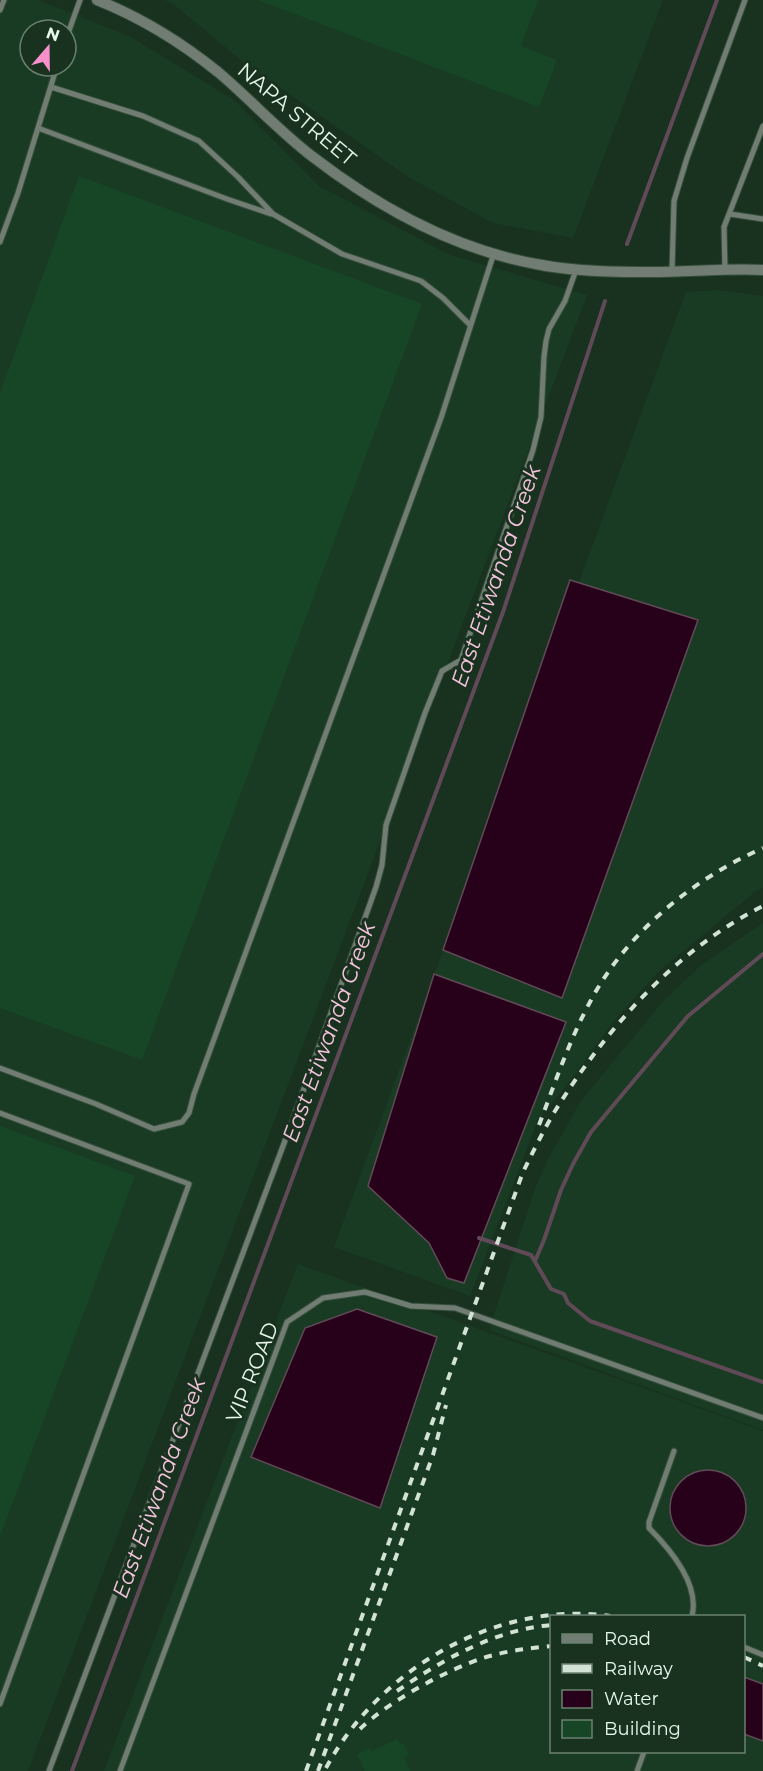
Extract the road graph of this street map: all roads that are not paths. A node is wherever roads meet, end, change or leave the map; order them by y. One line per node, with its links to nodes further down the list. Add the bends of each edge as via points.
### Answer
1 (80, 0): 6 (lane)
2 (97, 0): 15 (street, NAPA STREET, via 164,34 217,72 311,155 354,187 432,230)
3 (745, 0): 19 (lane, via 674,201)
4 (2, 1): 5 (lane)
5 (0, 10)
6 (74, 18)
7 (54, 78): 8 (lane)
8 (51, 87): 10 (lane); 11 (lane, via 143,116 199,141)
9 (763, 126): 12 (lane)
10 (38, 128): 11 (lane); 14 (lane)
11 (273, 214): 20 (lane, via 342,254 421,280)
12 (730, 214): 13 (lane); 17 (lane, via 724,227)
13 (763, 219)
14 (0, 242)
15 (494, 253): 16 (street, NAPA STREET); 20 (lane)
16 (576, 269): 19 (street, NAPA STREET); 30 (lane, via 546,341 541,417 533,450 461,660 442,671 425,713 386,825 376,887)
17 (725, 270): 18 (street, NAPA STREET); 19 (street, NAPA STREET)
18 (763, 270)
19 (672, 271)
20 (470, 325): 21 (lane, via 441,418 189,1113 182,1122 154,1130)
21 (0, 1068)
22 (0, 1113): 28 (lane, via 189,1184)
23 (763, 1418): 31 (lane, VIP ROAD, via 455,1308 411,1306 365,1292 323,1298 287,1322)
24 (674, 1451): 25 (lane, via 649,1528 685,1573 695,1604)
25 (692, 1615)
26 (745, 1647): 27 (lane)
27 (763, 1655)
28 (0, 1704)
29 (644, 1753): 32 (lane)
30 (49, 1771)
31 (120, 1771)
32 (636, 1771)

